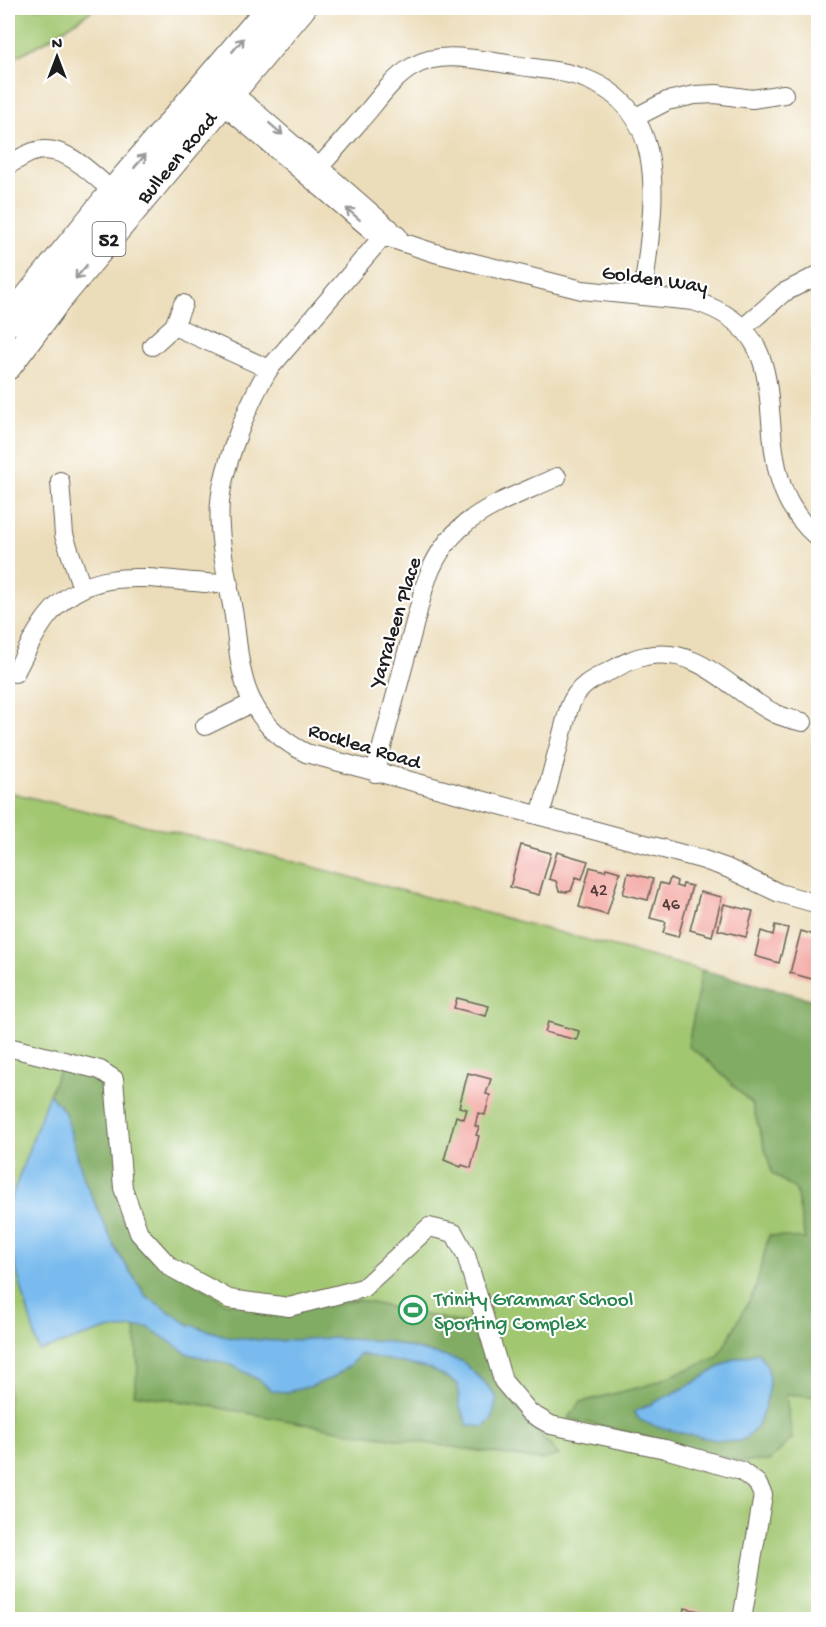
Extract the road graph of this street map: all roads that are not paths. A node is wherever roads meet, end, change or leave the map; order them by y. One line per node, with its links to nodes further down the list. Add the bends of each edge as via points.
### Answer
1 (270, 8): 3 (highway, Bulleen Road / 52, one-way to 1)
2 (302, 8): 3 (highway, Bulleen Road / 52)
3 (219, 93): 7 (street, Golden Way, via 250,107); 8 (highway, Bulleen Road / 52, one-way to 3); 11 (highway, Bulleen Road / 52, one-way to 11)
4 (784, 94): 5 (street, via 752,99 716,94 688,96)
5 (636, 117): 7 (street, via 611,92 584,78 440,57 420,62 402,74); 12 (street, via 648,145 652,171)
6 (8, 165): 8 (street, via 34,152 56,152 72,158)
7 (315, 172): 9 (street, Golden Way, via 370,229)
8 (113, 192): 11 (highway, Bulleen Road / 52)
9 (386, 232): 12 (street, Golden Way, via 435,253 582,290); 19 (street, Rocklea Road)
10 (819, 275): 16 (street, via 783,293)
11 (45, 295): 14 (highway, Bulleen Road / 52); 18 (highway, Bulleen Road / 52)
12 (643, 296): 16 (street, Golden Way, via 707,305)
13 (183, 304): 15 (street)
14 (8, 322)
15 (174, 326): 17 (street); 19 (street)
16 (742, 329): 22 (street, Golden Way, via 758,349 766,371 782,486 796,514)
17 (152, 346)
18 (8, 366)
19 (269, 369): 23 (street, Rocklea Road, via 246,416 222,491 220,524)
20 (557, 477): 29 (street, Yarraleen Place, via 477,514 446,542 434,561)
21 (60, 481): 24 (street, via 64,535)
22 (819, 538)
23 (229, 584): 24 (street, via 129,577); 26 (street, Rocklea Road)
24 (82, 588): 25 (street, via 49,615)
25 (15, 673)
26 (252, 703): 28 (street); 29 (street, Rocklea Road, via 268,726 294,747)
27 (803, 722): 30 (street, via 771,711 687,657 667,654 634,659 587,682 576,693)
28 (205, 726)
29 (375, 773): 30 (street, Rocklea Road)
30 (540, 816): 31 (street, Rocklea Road, via 714,863 779,893)
31 (819, 904)
32 (8, 1047): 33 (street, via 100,1070 114,1079 123,1188 139,1233 170,1267 229,1299 289,1307 363,1288 429,1227 454,1233 466,1255 503,1381 530,1413 551,1425 665,1449 741,1471 757,1483 763,1495)
33 (742, 1620)

